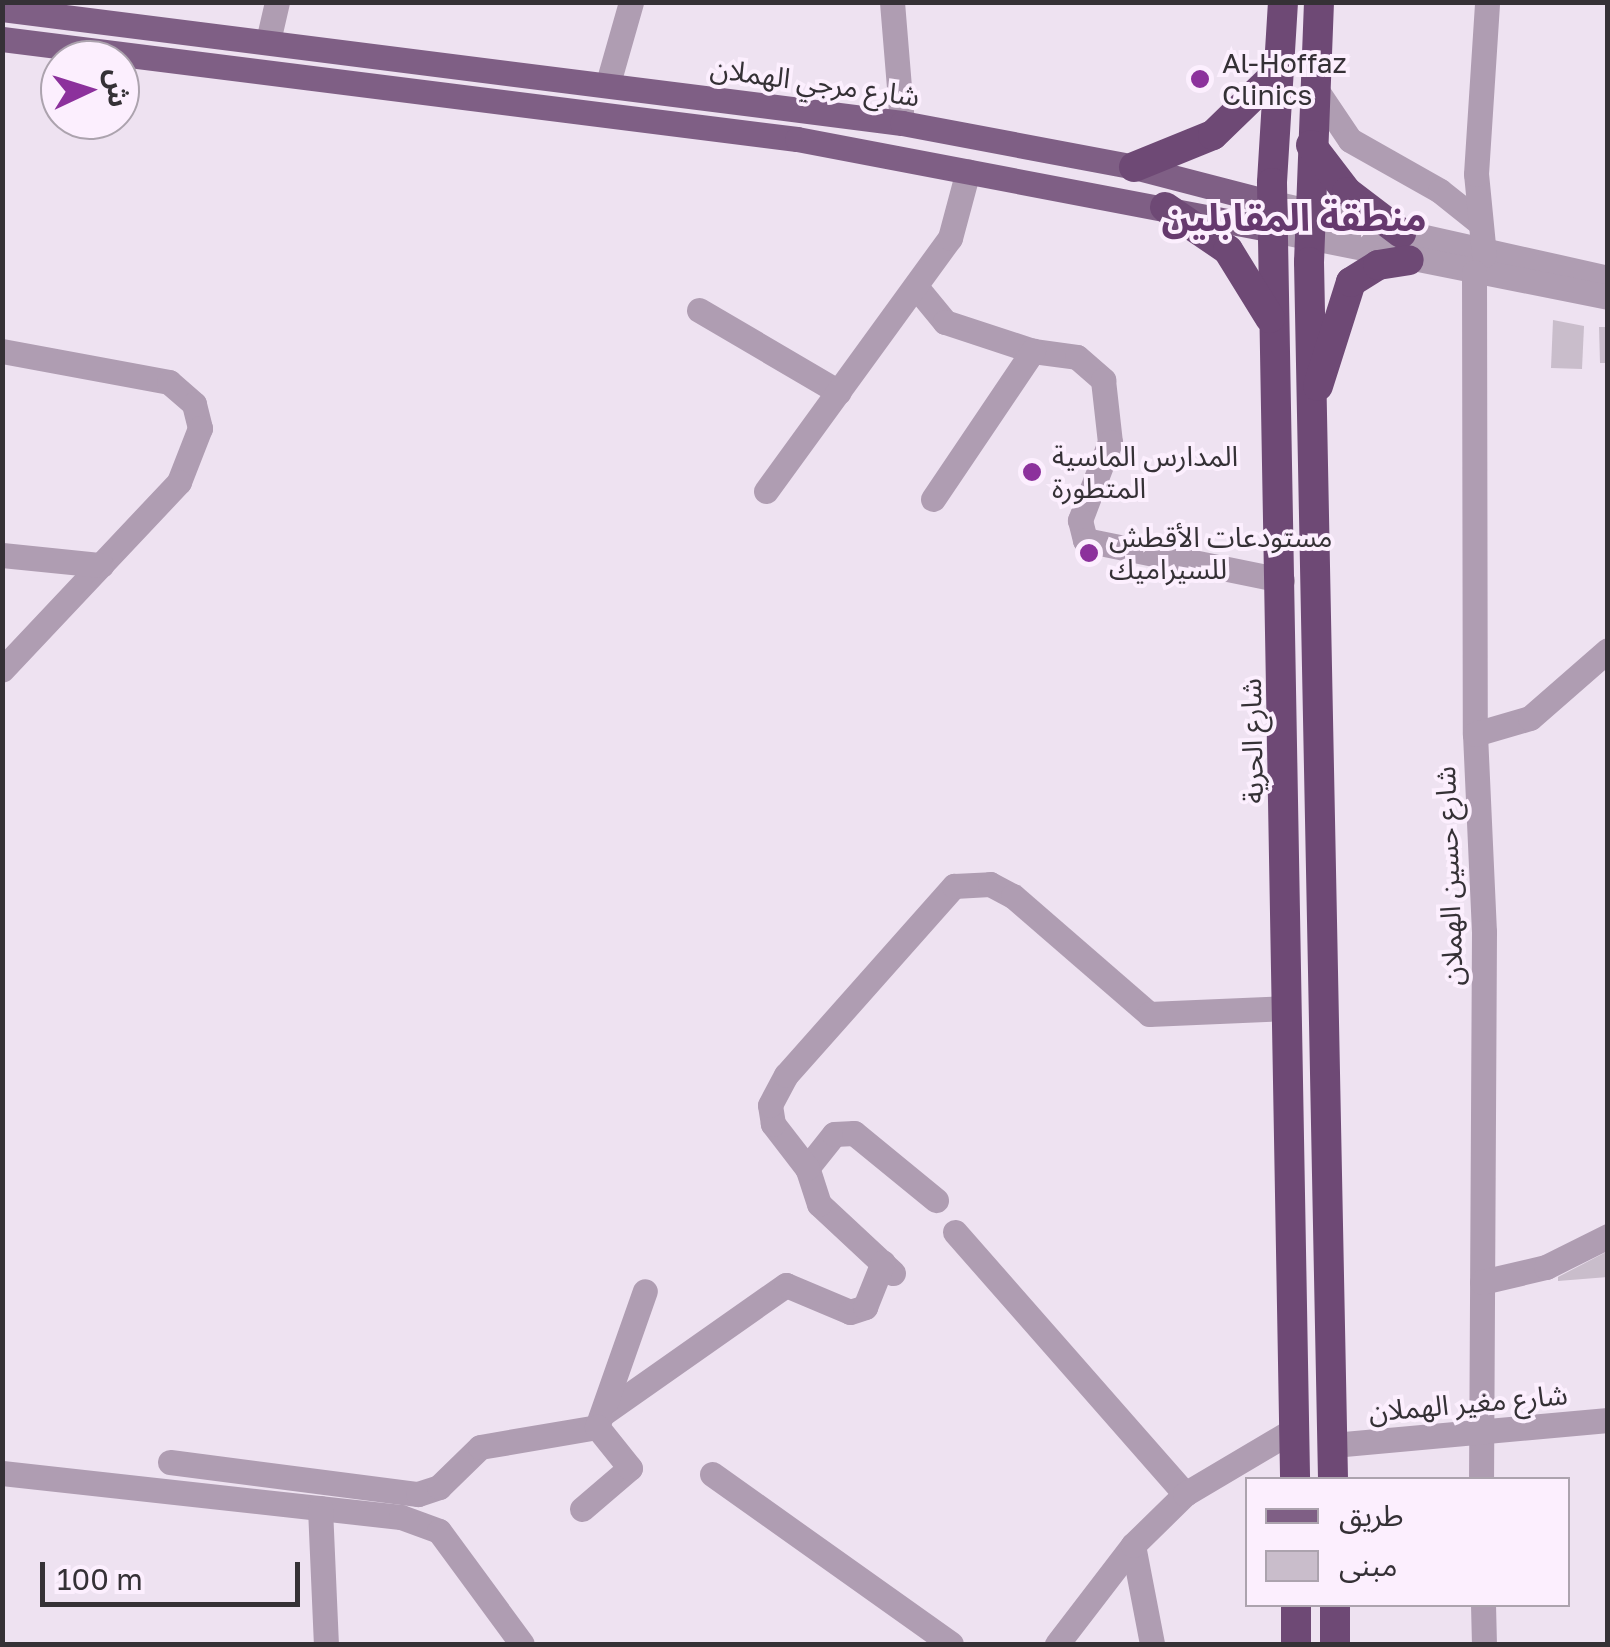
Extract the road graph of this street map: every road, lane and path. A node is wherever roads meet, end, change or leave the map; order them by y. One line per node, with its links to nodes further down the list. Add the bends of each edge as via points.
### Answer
1 (277, 2): 9 (street)
2 (631, 2): 11 (street)
3 (1283, 2): 10 (highway, شارع الحرية)
4 (1318, 2): 12 (highway)
5 (1488, 2): 19 (street, شارع حسين الهملان)
6 (890, 3): 13 (street)
7 (2, 9): 9 (main road, شارع مرجي الهملان)
8 (2, 38): 16 (main road, شارع مرجي الهملان, via 797,138)
9 (268, 41): 11 (main road, شارع مرجي الهملان)
10 (1277, 73): 15 (highway, via 1214,135); 18 (highway, شارع الحرية)
11 (608, 83): 13 (main road, شارع مرجي الهملان)
12 (1312, 83): 14 (highway); 19 (street, via 1350,140 1440,190)
13 (902, 123): 15 (main road, شارع مرجي الهملان)
14 (1311, 146): 20 (highway); 21 (highway, via 1347,192)
15 (1134, 168): 18 (main road, شارع مرجي الهملان)
16 (968, 171): 17 (main road, شارع مرجي الهملان); 24 (street, via 950,238)
17 (1165, 207): 18 (main road, شارع مرجي الهملان); 27 (highway, via 1228,250 1248,273)
18 (1273, 216): 20 (street, شارع مرجي الهملان); 27 (highway, شارع الحرية)
19 (1479, 222): 22 (street, شارع حسين الهملان)
20 (1309, 226): 21 (street, شارع مرجي الهملان); 31 (highway)
21 (1405, 246): 22 (street, شارع مرجي الهملان); 31 (highway, via 1352,282)
22 (1479, 263): 23 (street, شارع مرجي الهملان); 25 (street, شارع مرجي الهملان); 39 (street, شارع حسين الهملان)
23 (1608, 278)
24 (917, 288): 29 (street, via 945,322); 30 (street)
25 (1608, 297)
26 (699, 310): 30 (street)
27 (1275, 328): 36 (highway, شارع الحرية)
28 (2, 351): 35 (street, via 143,374 169,382 194,404 200,428 192,462)
29 (1033, 351): 33 (street); 36 (street, via 1077,357 1104,380 1110,442 1080,520 1085,540)
30 (839, 392): 32 (street)
31 (1312, 398): 51 (highway)
32 (766, 491)
33 (933, 498)
34 (2, 555): 35 (street)
35 (101, 565): 38 (street)
36 (1282, 580): 40 (highway, شارع الحرية)
37 (1608, 650): 39 (street, via 1530,718)
38 (2, 670)
39 (1475, 734): 45 (street, شارع حسين الهملان, via 1484,932)
40 (1288, 1008): 41 (street, via 1143,1012 1013,896 990,884 954,886 776,1087 772,1124); 49 (highway, شارع الحرية)
41 (807, 1168): 42 (street, via 834,1134 854,1133); 47 (street, via 820,1204 888,1268 865,1307 850,1312 786,1285)
42 (936, 1200)
43 (955, 1232): 58 (street)
44 (1608, 1236): 45 (street, via 1546,1267)
45 (1482, 1282): 50 (street, شارع حسين الهملان)
46 (645, 1291): 47 (street)
47 (601, 1419): 52 (street, via 480,1447 439,1487 418,1494); 60 (street, via 630,1468)
48 (1608, 1420): 50 (street, شارع مغير الهملان)
49 (1295, 1430): 55 (highway, شارع الحرية); 58 (street)
50 (1480, 1432): 51 (street, شارع مغير الهملان); 57 (street, شارع حسين الهملان)
51 (1333, 1445): 56 (highway)
52 (170, 1462)
53 (2, 1473): 59 (street)
54 (712, 1474): 67 (street, via 864,1589)
55 (1295, 1477)
56 (1333, 1477)
57 (1481, 1477)
58 (1185, 1494): 61 (street)
59 (320, 1508): 65 (street); 66 (street, via 401,1517 439,1531)
60 (582, 1509)
61 (1132, 1544): 68 (street); 69 (street, via 1143,1570)
62 (1296, 1607): 70 (highway)
63 (1335, 1607): 71 (highway)
64 (1484, 1607): 72 (street)
65 (326, 1644)
66 (522, 1644)
67 (952, 1644)
68 (1057, 1644)
69 (1152, 1644)
70 (1296, 1644)
71 (1335, 1644)
72 (1484, 1644)

